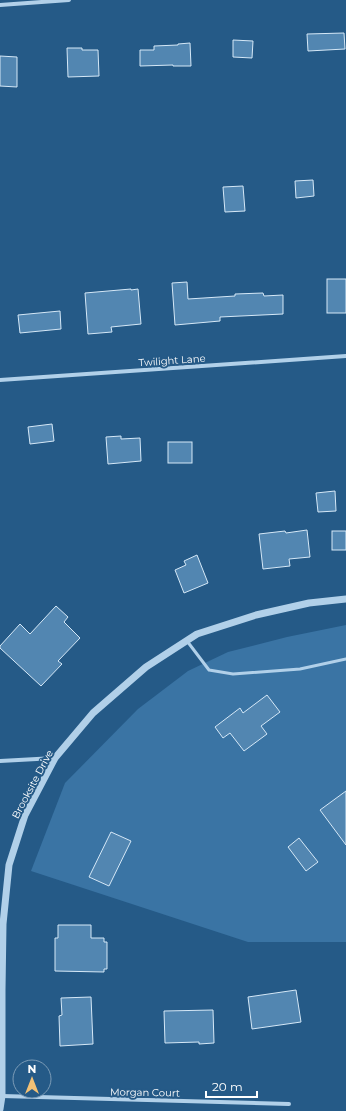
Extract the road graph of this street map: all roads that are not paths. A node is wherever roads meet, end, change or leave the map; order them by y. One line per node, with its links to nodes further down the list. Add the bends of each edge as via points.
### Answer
1 (69, 0): 2 (street)
2 (0, 5)
3 (346, 356): 4 (street, Twilight Lane)
4 (0, 380)
5 (346, 599): 6 (street, Brooksite Drive, via 309,603 256,615 197,634)
6 (187, 641): 7 (lane, via 209,670 233,674 300,669); 8 (street, Brooksite Drive, via 146,667 93,713)
7 (346, 659)
8 (55, 758): 9 (street); 10 (street, Brooksite Drive, via 25,815 9,865 3,924)
9 (0, 761)
10 (2, 1096): 11 (street, Morgan Court); 12 (street, Brooksite Drive)
11 (289, 1104)
12 (0, 1109)

